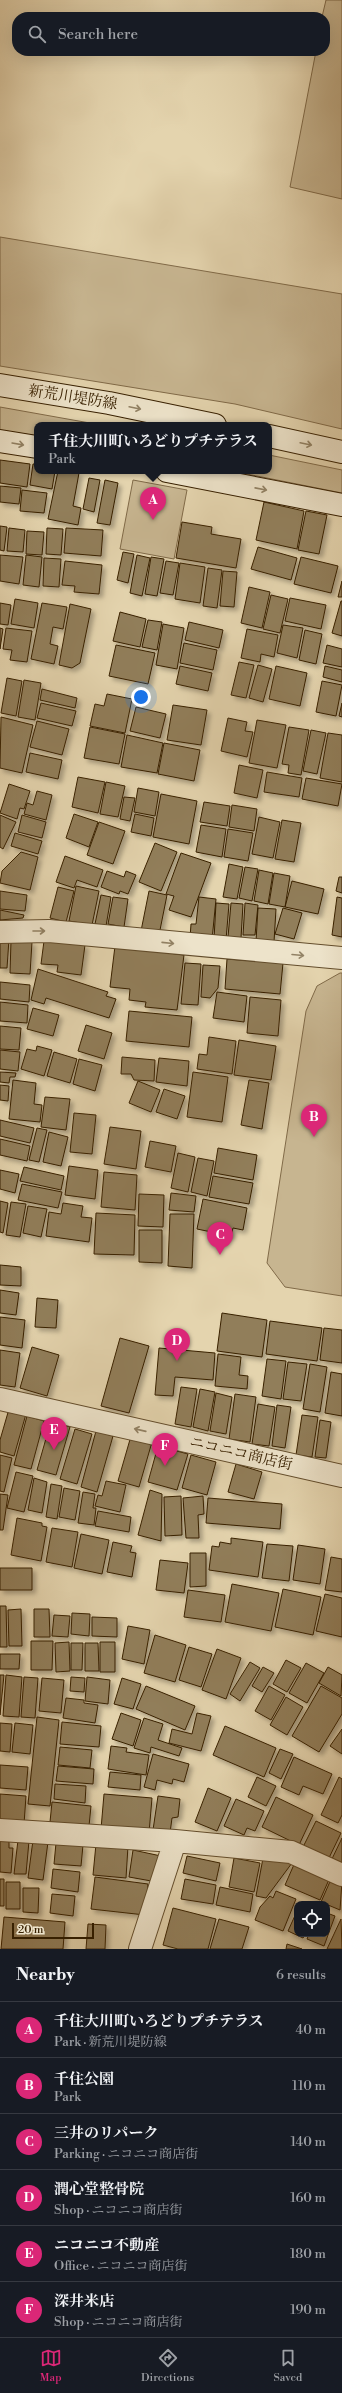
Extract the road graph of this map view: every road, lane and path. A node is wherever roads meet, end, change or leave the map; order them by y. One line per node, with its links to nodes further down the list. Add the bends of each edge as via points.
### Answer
1 (0, 385): 2 (street, 新荒川堤防線, one-way to 2)
2 (200, 422)
3 (272, 437): 6 (street, one-way to 6)
4 (0, 441): 5 (street, one-way to 5)
5 (34, 447)
6 (342, 452)
7 (182, 474): 8 (street, one-way to 8)
8 (342, 505)
9 (0, 932): 10 (street, one-way to 10, via 49,931)
10 (342, 958)
11 (0, 1399): 12 (street, ニコニコ商店街, one-way to 11)
12 (342, 1476)
13 (0, 1830): 14 (street)
14 (175, 1841): 15 (street, via 291,1852); 16 (street)
15 (342, 1875)
16 (140, 1949)

